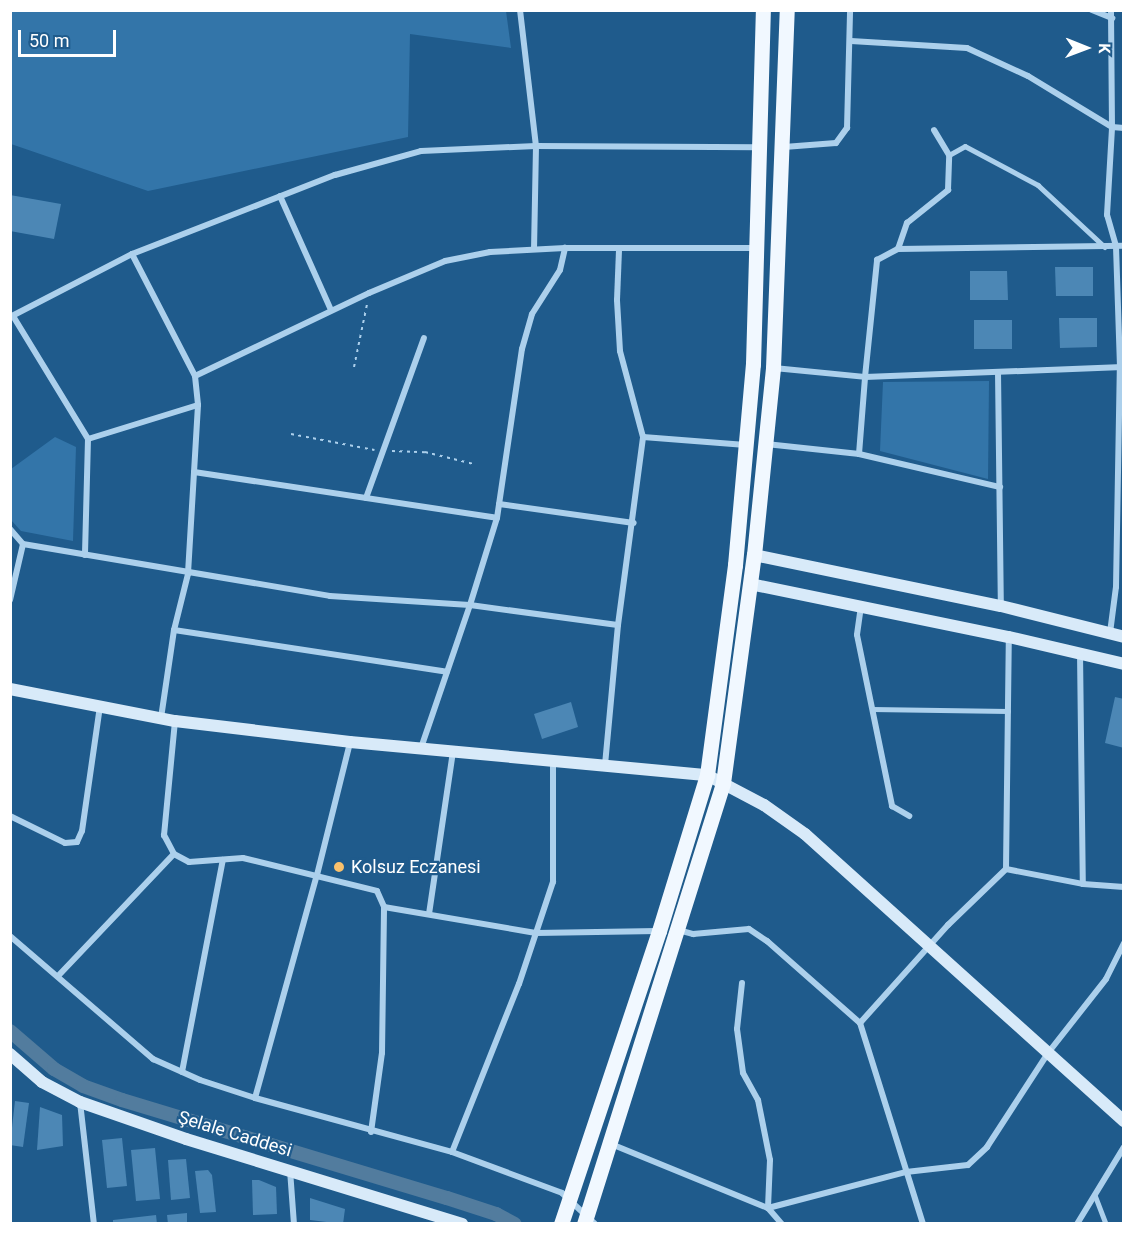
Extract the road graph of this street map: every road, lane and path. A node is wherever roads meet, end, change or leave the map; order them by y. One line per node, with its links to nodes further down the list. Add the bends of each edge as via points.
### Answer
1 (520, 10): 12 (street)
2 (763, 10): 13 (main road)
3 (787, 10): 14 (main road)
4 (850, 10): 8 (street)
5 (1092, 10): 7 (street)
6 (1112, 10): 7 (street)
7 (1112, 18): 9 (street)
8 (851, 41): 9 (street, via 967,48 1028,76); 14 (street, via 847,128 836,143)
9 (1112, 128): 10 (street); 17 (street, via 1107,215)
10 (1124, 128)
11 (934, 130): 15 (street)
12 (536, 146): 13 (street); 16 (street, via 421,151 335,175); 21 (street)
13 (761, 147): 20 (main road)
14 (781, 147): 31 (main road)
15 (949, 155): 18 (lane, via 965,146 1038,184); 22 (street, via 948,190 907,223)
16 (280, 196): 24 (street); 26 (street)
17 (1120, 246): 18 (street); 30 (street)
18 (1105, 247): 22 (street)
19 (565, 248): 21 (street); 23 (street); 47 (street, via 560,270 532,314 522,350)
20 (757, 248): 23 (street); 40 (main road)
21 (534, 249): 25 (street, via 445,261)
22 (898, 249): 34 (street, via 877,260)
23 (619, 250): 37 (street, via 620,351)
24 (132, 254): 27 (street); 33 (street)
25 (369, 293): 26 (street); 29 (path)
26 (331, 310): 33 (street)
27 (12, 317): 38 (street)
28 (424, 338): 41 (street)
29 (354, 367)
30 (1122, 367): 32 (street); 62 (street, via 1116,587)
31 (773, 368): 34 (street); 39 (main road)
32 (998, 372): 34 (street); 45 (street)
33 (195, 376): 35 (street)
34 (865, 377): 42 (street)
35 (198, 405): 38 (street); 44 (street)
36 (291, 434): 41 (path)
37 (643, 437): 40 (street); 49 (street)
38 (88, 439): 52 (street)
39 (765, 444): 42 (street); 53 (main road)
40 (747, 445): 79 (main road)
41 (383, 451): 43 (path, via 424,452); 46 (street)
42 (859, 454): 45 (street)
43 (474, 464)
44 (194, 472): 46 (street); 54 (street)
45 (999, 487): 59 (street)
46 (366, 498): 48 (street)
47 (499, 504): 48 (street); 49 (street)
48 (496, 518): 57 (street)
49 (634, 523): 60 (street)
50 (10, 529): 51 (street)
51 (24, 544): 52 (street); 56 (street)
52 (85, 555): 54 (street)
53 (754, 555): 55 (main road); 59 (street)
54 (188, 574): 57 (street, via 330,596); 61 (street)
55 (750, 584): 58 (street); 80 (main road)
56 (10, 600)
57 (470, 605): 60 (street); 67 (street)
58 (861, 606): 63 (street); 70 (street, via 857,635)
59 (1001, 606): 62 (street)
60 (618, 625): 78 (street)
61 (174, 630): 67 (street); 72 (street)
62 (1110, 633): 64 (street)
63 (1009, 637): 65 (street); 71 (street)
64 (1124, 637)
65 (1080, 653): 66 (street); 87 (street)
66 (1124, 664)
67 (447, 672): 75 (street)
68 (10, 689): 69 (street)
69 (100, 706): 72 (street); 81 (street, via 82,831 76,842 65,843)
70 (872, 708): 71 (lane); 82 (street, via 892,806)
71 (1008, 711): 85 (street)
72 (161, 718): 73 (street)
73 (175, 721): 74 (street); 83 (street, via 164,835)
74 (350, 742): 75 (street); 86 (street)
75 (421, 748): 76 (street)
76 (453, 751): 77 (street); 90 (street)
77 (553, 760): 78 (street); 93 (street, via 552,882)
78 (605, 765): 79 (street)
79 (707, 775): 80 (street); 92 (main road)
80 (723, 783): 91 (main road); 96 (street, via 805,834)
81 (10, 816)
82 (909, 816)
83 (174, 854): 84 (street, via 189,862); 97 (street)
84 (223, 860): 86 (street, via 243,858); 102 (street)
85 (1006, 869): 87 (street); 96 (street)
86 (317, 874): 89 (street, via 377,891); 103 (street)
87 (1083, 884): 88 (street)
88 (1124, 887)
89 (384, 907): 90 (street); 106 (street, via 382,1053)
90 (429, 914): 93 (street)
91 (677, 929): 99 (street, via 693,934 749,929); 107 (main road)
92 (659, 931): 93 (street); 113 (main road)
93 (536, 933): 109 (street)
94 (10, 936): 97 (street)
95 (1124, 943): 100 (street, via 1106,979)
96 (929, 946): 99 (street); 100 (street)
97 (58, 975): 102 (street, via 153,1059)
98 (742, 983): 114 (street, via 736,1029 743,1073 758,1100 770,1160)
99 (860, 1023): 111 (street)
100 (1048, 1053): 105 (street); 111 (street, via 987,1147 968,1165)
101 (10, 1054): 104 (street, Şelale Caddesi, via 42,1083)
102 (182, 1072): 103 (street)
103 (255, 1098): 106 (street)
104 (80, 1102): 110 (street, Şelale Caddesi); 116 (street)
105 (1124, 1120)
106 (371, 1132): 109 (street)
107 (610, 1143): 114 (street); 115 (main road)
108 (1124, 1147): 112 (street)
109 (452, 1152): 113 (street, via 562,1193)
110 (290, 1170): 117 (street); 118 (street, Şelale Caddesi)
111 (906, 1172): 114 (street); 121 (street)
112 (1094, 1195): 122 (street); 123 (lane)
113 (570, 1200): 115 (street); 119 (main road)
114 (768, 1208): 120 (street)
115 (588, 1221)
116 (94, 1224)
117 (294, 1224)
118 (462, 1224)
119 (561, 1224)
120 (782, 1224)
121 (923, 1224)
122 (1077, 1224)
123 (1106, 1224)

